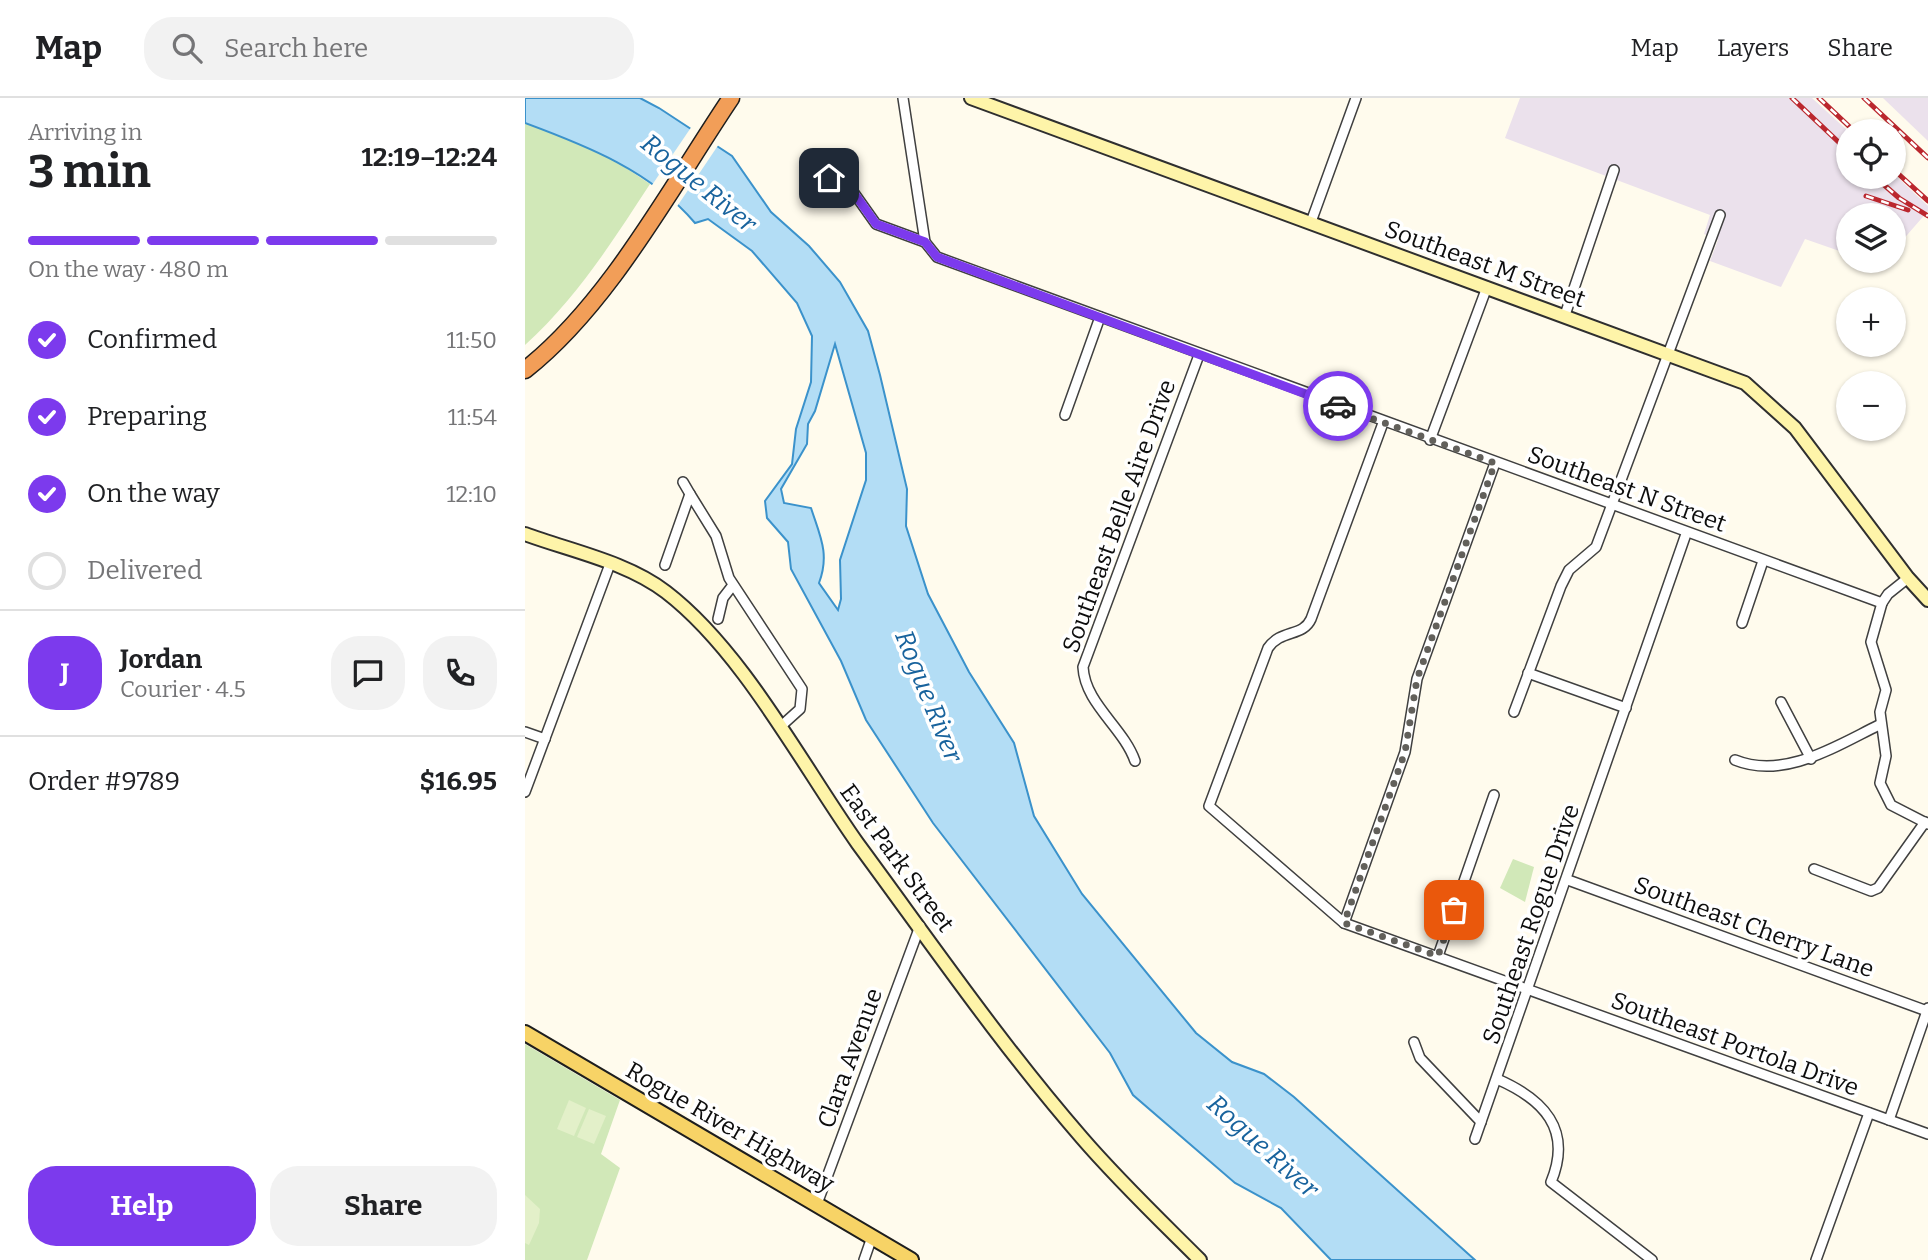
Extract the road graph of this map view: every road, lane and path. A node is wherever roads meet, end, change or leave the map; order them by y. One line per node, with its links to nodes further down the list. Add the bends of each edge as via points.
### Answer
1 (731, 98): 15 (highway, via 577,322)
2 (903, 98): 9 (street)
3 (971, 98): 8 (street, Southeast M Street)
4 (1356, 98): 8 (street)
5 (1614, 170): 11 (street)
6 (829, 178): 9 (street, Southeast N Street, via 854,193 876,224)
7 (1720, 215): 13 (street)
8 (1311, 222): 10 (street, Southeast M Street)
9 (925, 242): 12 (street, Southeast N Street, via 937,257)
10 (1487, 287): 11 (street, Southeast M Street); 18 (street)
11 (1565, 315): 13 (street, Southeast M Street)
12 (1100, 317): 14 (street, Southeast N Street); 16 (street)
13 (1667, 354): 22 (street); 28 (street, Southeast M Street, via 1745,383 1795,428)
14 (1199, 355): 17 (street, Southeast N Street); 44 (street, Southeast Belle Aire Drive, via 1083,667 1086,687 1126,740)
15 (525, 370)
16 (1065, 415)
17 (1383, 423): 18 (street, Southeast N Street); 50 (street, via 1311,619 1303,629 1281,635 1268,648 1209,806)
18 (1430, 440): 19 (street, Southeast N Street)
19 (1495, 463): 22 (street, Southeast N Street); 50 (street, via 1417,679 1405,752)
20 (683, 482): 21 (street)
21 (690, 494): 27 (street); 29 (street, via 716,536)
22 (1611, 506): 24 (street, Southeast N Street); 34 (street, via 1596,547 1569,570 1560,586)
23 (525, 534): 26 (street, East Park Street)
24 (1686, 534): 25 (street, Southeast N Street); 36 (street, Southeast Rogue Drive)
25 (1763, 561): 31 (street, Southeast N Street); 33 (street)
26 (610, 564): 39 (street, East Park Street, via 654,583 682,607 727,656); 41 (street)
27 (665, 565)
28 (1908, 578): 30 (street); 31 (street)
29 (731, 582): 32 (street); 39 (street, via 802,689 800,709)
30 (1928, 600)
31 (1882, 603): 38 (street, via 1871,642 1886,690)
32 (718, 619)
33 (1742, 623)
34 (1528, 673): 36 (street); 37 (street)
35 (1781, 702): 42 (street)
36 (1626, 708): 49 (street, Southeast Rogue Drive)
37 (1514, 712)
38 (1879, 725): 42 (street); 47 (street, via 1885,745 1882,791 1896,809)
39 (780, 727): 51 (street, East Park Street)
40 (525, 732): 41 (street)
41 (545, 739): 45 (street)
42 (1811, 759): 43 (street, via 1758,767)
43 (1735, 760)
44 (1135, 761)
45 (525, 792)
46 (1495, 795): 52 (street)
47 (1926, 823): 48 (street, via 1878,888 1871,891)
48 (1814, 869)
49 (1567, 880): 53 (street, Southeast Rogue Drive); 54 (street, Southeast Cherry Lane)
50 (1344, 923): 52 (street, Southeast Portola Drive)
51 (920, 926): 63 (street, Clara Avenue); 67 (street, East Park Street, via 1057,1108)
52 (1438, 956): 53 (street, Southeast Portola Drive)
53 (1528, 989): 57 (street, Southeast Rogue Drive); 58 (street, Southeast Portola Drive)
54 (1928, 1009): 59 (street)
55 (525, 1033): 63 (main road, Rogue River Highway)
56 (1414, 1042): 60 (street, via 1420,1058)
57 (1497, 1079): 60 (street); 68 (street, Southeast Rogue Drive, via 1533,1097 1554,1128 1558,1146 1551,1182)
58 (1869, 1113): 59 (street, Southeast Portola Drive); 69 (street)
59 (1889, 1121): 61 (street, Southeast Portola Drive)
60 (1481, 1122): 62 (street)
61 (1928, 1135)
62 (1475, 1139)
63 (817, 1204): 64 (main road, Rogue River Highway)
64 (872, 1237): 65 (street); 66 (main road, Rogue River Highway)
65 (864, 1260)
66 (911, 1260)
67 (1200, 1260)
68 (1653, 1260)
69 (1816, 1260)

